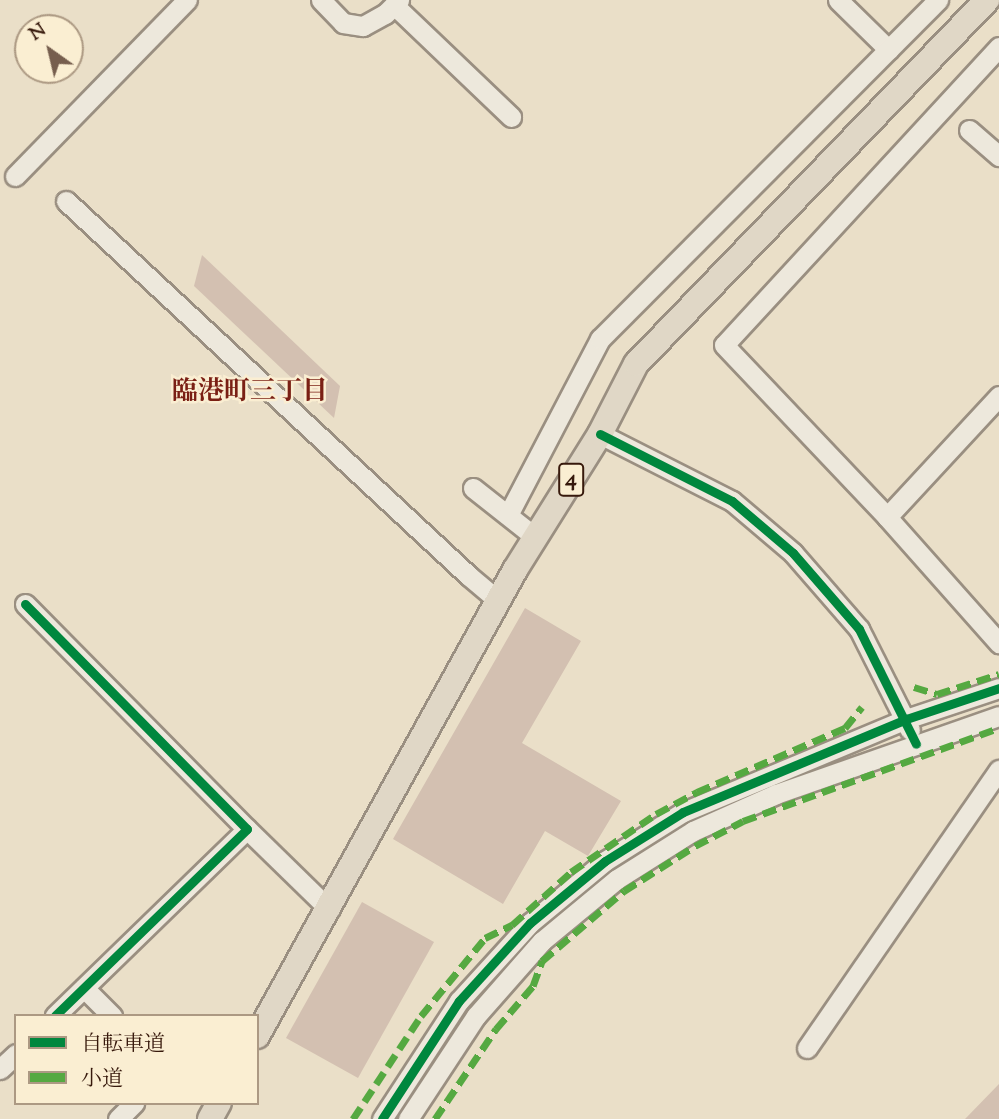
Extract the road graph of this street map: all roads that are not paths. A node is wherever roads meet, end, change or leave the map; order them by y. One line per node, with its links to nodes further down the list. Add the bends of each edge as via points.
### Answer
1 (187, 0): 12 (street)
2 (321, 0): 6 (street, via 343,23 363,26)
3 (838, 0): 8 (street)
4 (938, 0): 8 (street)
5 (987, 0): 15 (main road, 4, via 636,364)
6 (396, 3): 9 (street)
7 (999, 47): 18 (street, via 724,345)
8 (889, 50): 17 (street, via 600,340)
9 (512, 117)
10 (969, 130): 11 (street)
11 (999, 156)
12 (15, 176)
13 (66, 201): 20 (street)
14 (999, 396): 18 (street)
15 (600, 434): 19 (main road, 4); 26 (street, via 732,502 793,553 859,629)
16 (473, 488): 17 (street)
17 (508, 516): 19 (street)
18 (887, 517): 22 (street)
19 (535, 537): 20 (main road, 4)
20 (498, 600): 30 (main road, 4)
21 (25, 604): 29 (street)
22 (992, 626): 23 (street)
23 (999, 643)
24 (999, 688): 26 (street)
25 (999, 716): 27 (street)
26 (906, 719): 27 (street); 40 (street, via 682,812 605,861 530,923 459,1001)
27 (916, 744): 41 (street, via 776,794 693,831 617,879 542,941 476,1016)
28 (998, 776): 35 (street)
29 (247, 829): 30 (street); 31 (street)
30 (329, 909): 34 (main road, 4)
31 (84, 988): 32 (street); 33 (street)
32 (57, 1014)
33 (110, 1014)
34 (259, 1032)
35 (807, 1048)
36 (14, 1056): 37 (street)
37 (0, 1069)
38 (132, 1105): 39 (street)
39 (118, 1119)
40 (382, 1119)
41 (408, 1119)

